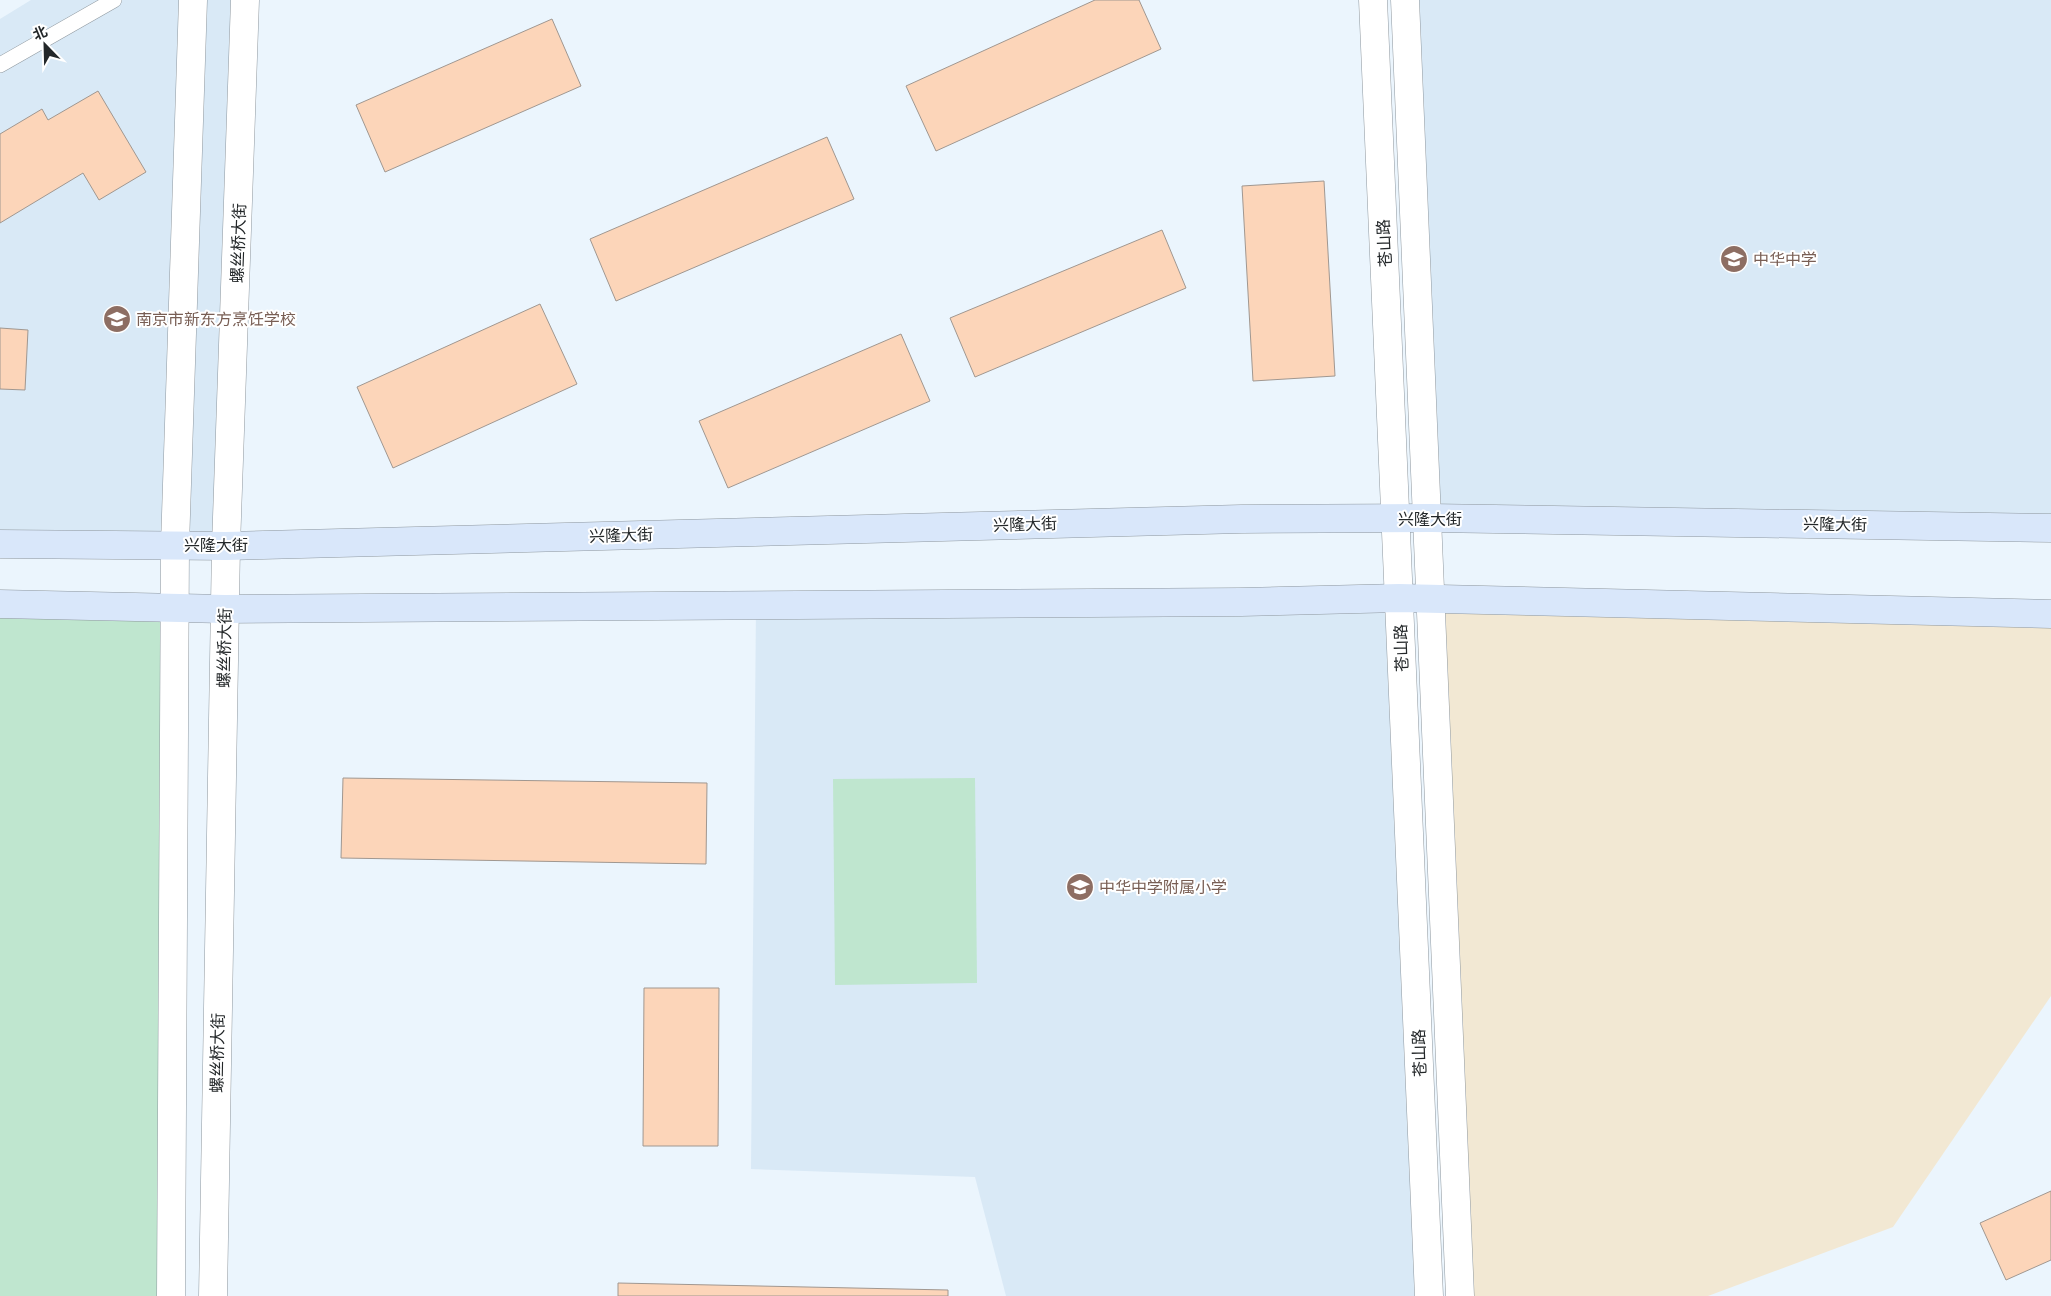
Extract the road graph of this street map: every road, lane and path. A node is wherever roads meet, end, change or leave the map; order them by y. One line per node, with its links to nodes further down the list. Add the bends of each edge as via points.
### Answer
1 (114, 0): 6 (lane)
2 (192, 0): 11 (street)
3 (246, 0): 12 (street, 螺丝桥大街)
4 (1372, 0): 7 (street, 苍山路)
5 (1405, 0): 8 (street, 苍山路)
6 (0, 65)
7 (1396, 518): 8 (main road, 兴隆大街); 12 (main road, 兴隆大街, via 1241,519); 13 (street, 苍山路)
8 (1427, 518): 9 (main road, 兴隆大街); 14 (street, 苍山路)
9 (2051, 528)
10 (0, 544): 11 (main road, 兴隆大街)
11 (175, 545): 12 (main road, 兴隆大街); 16 (street)
12 (226, 546): 17 (street, 螺丝桥大街)
13 (1399, 598): 14 (main road); 17 (main road); 21 (street, 苍山路)
14 (1430, 600): 18 (main road); 22 (street, 苍山路)
15 (0, 604): 16 (main road)
16 (175, 608): 17 (main road); 19 (street)
17 (225, 609): 20 (street, 螺丝桥大街)
18 (2051, 614)
19 (171, 1296)
20 (212, 1296)
21 (1429, 1296)
22 (1460, 1296)

